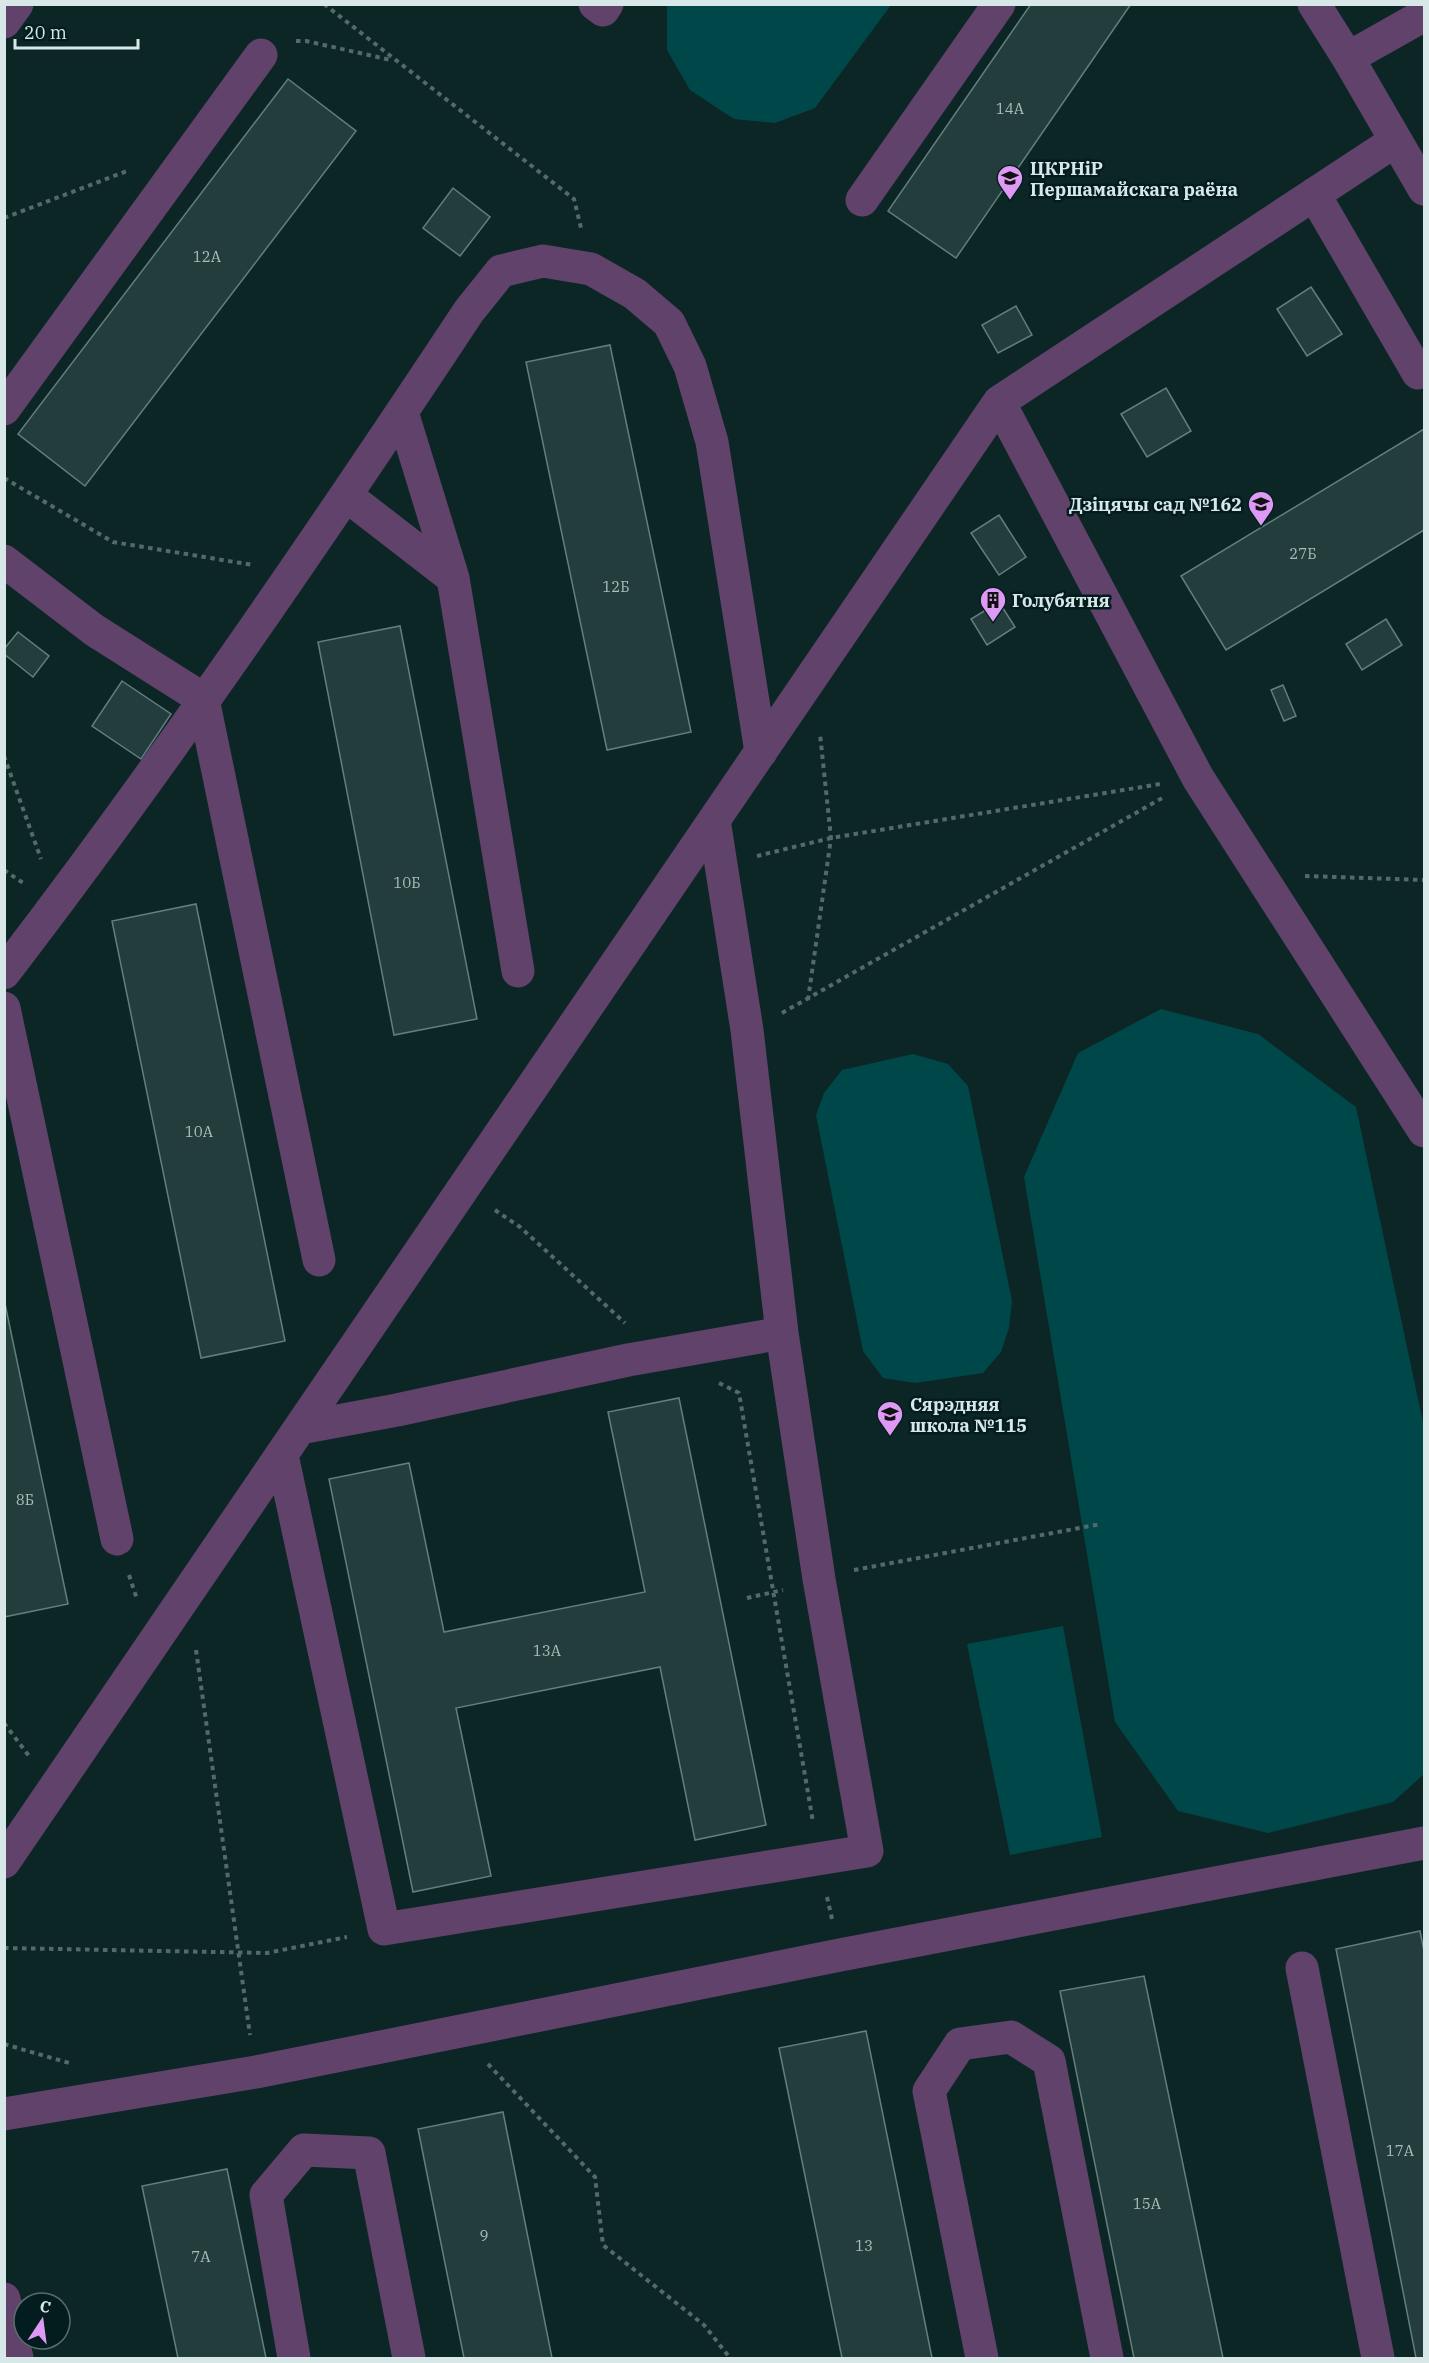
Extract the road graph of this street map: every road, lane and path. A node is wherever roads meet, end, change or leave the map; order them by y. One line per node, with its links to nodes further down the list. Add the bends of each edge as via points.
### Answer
1 (17, 4): 8 (street)
2 (324, 4): 11 (path)
3 (595, 4): 4 (street, via 603,10)
4 (607, 4)
5 (999, 4): 16 (street)
6 (1314, 4): 10 (street)
7 (1425, 15): 10 (street)
8 (4, 22)
9 (261, 55): 11 (path, via 281,42 306,40); 21 (street)
10 (1348, 58): 12 (street)
11 (395, 60): 18 (path, via 574,199)
12 (1395, 141): 14 (street); 15 (street)
13 (131, 170): 17 (path)
14 (1425, 189)
15 (1314, 194): 19 (street); 20 (street)
16 (862, 200)
17 (4, 218)
18 (591, 269): 22 (street, via 543,261 501,271 469,311); 30 (street, via 635,294 669,323 690,366 712,442)
19 (1418, 374)
20 (999, 402): 30 (street); 32 (street)
21 (4, 408)
22 (402, 412): 24 (street); 27 (street)
23 (4, 478): 26 (path, via 113,542)
24 (347, 496): 26 (street); 27 (street)
25 (4, 561): 28 (street, via 94,630)
26 (295, 572): 28 (street)
27 (453, 578): 39 (street)
28 (203, 699): 38 (street); 46 (street)
29 (820, 732): 34 (path)
30 (760, 752): 33 (street)
31 (4, 756): 38 (path)
32 (1198, 778): 34 (path); 36 (street); 41 (path)
33 (714, 820): 35 (street); 45 (street)
34 (831, 838): 35 (path); 41 (path)
35 (721, 865): 43 (street)
36 (1259, 874): 37 (path); 44 (street)
37 (1425, 880)
38 (56, 905): 40 (street)
39 (518, 971)
40 (4, 973)
41 (808, 1000): 43 (path)
42 (4, 1008): 53 (street)
43 (747, 1030): 47 (street)
44 (1425, 1131)
45 (463, 1189): 48 (path, via 520,1227 634,1332); 50 (street)
46 (319, 1260)
47 (782, 1333): 48 (street); 60 (street, via 819,1579 867,1851)
48 (641, 1358): 50 (street)
49 (712, 1380): 56 (path, via 739,1392)
50 (300, 1428): 51 (street)
51 (282, 1455): 55 (street); 62 (street)
52 (1101, 1524): 54 (path)
53 (117, 1539): 58 (path)
54 (851, 1571)
55 (188, 1593): 58 (street); 64 (path)
56 (774, 1593): 57 (path); 60 (path)
57 (747, 1598)
58 (152, 1646): 61 (street)
59 (1425, 1843): 65 (street)
60 (819, 1860): 62 (street); 65 (path)
61 (4, 1862)
62 (384, 1929): 64 (path, via 267,1953)
63 (4, 1948): 64 (path)
64 (238, 1952): 68 (path)
65 (840, 1955): 67 (street)
66 (1302, 1968): 77 (street)
67 (456, 2031): 68 (street); 74 (path, via 595,2176 603,2245 704,2325)
68 (256, 2072): 69 (street)
69 (4, 2114)
70 (4, 2299): 71 (street)
71 (17, 2358)
72 (294, 2358): 73 (street, via 266,2195 304,2150 369,2153)
73 (409, 2358)
74 (730, 2358)
75 (982, 2358): 76 (street, via 929,2091 960,2044 1011,2037 1049,2061)
76 (1107, 2358)
77 (1377, 2358)

